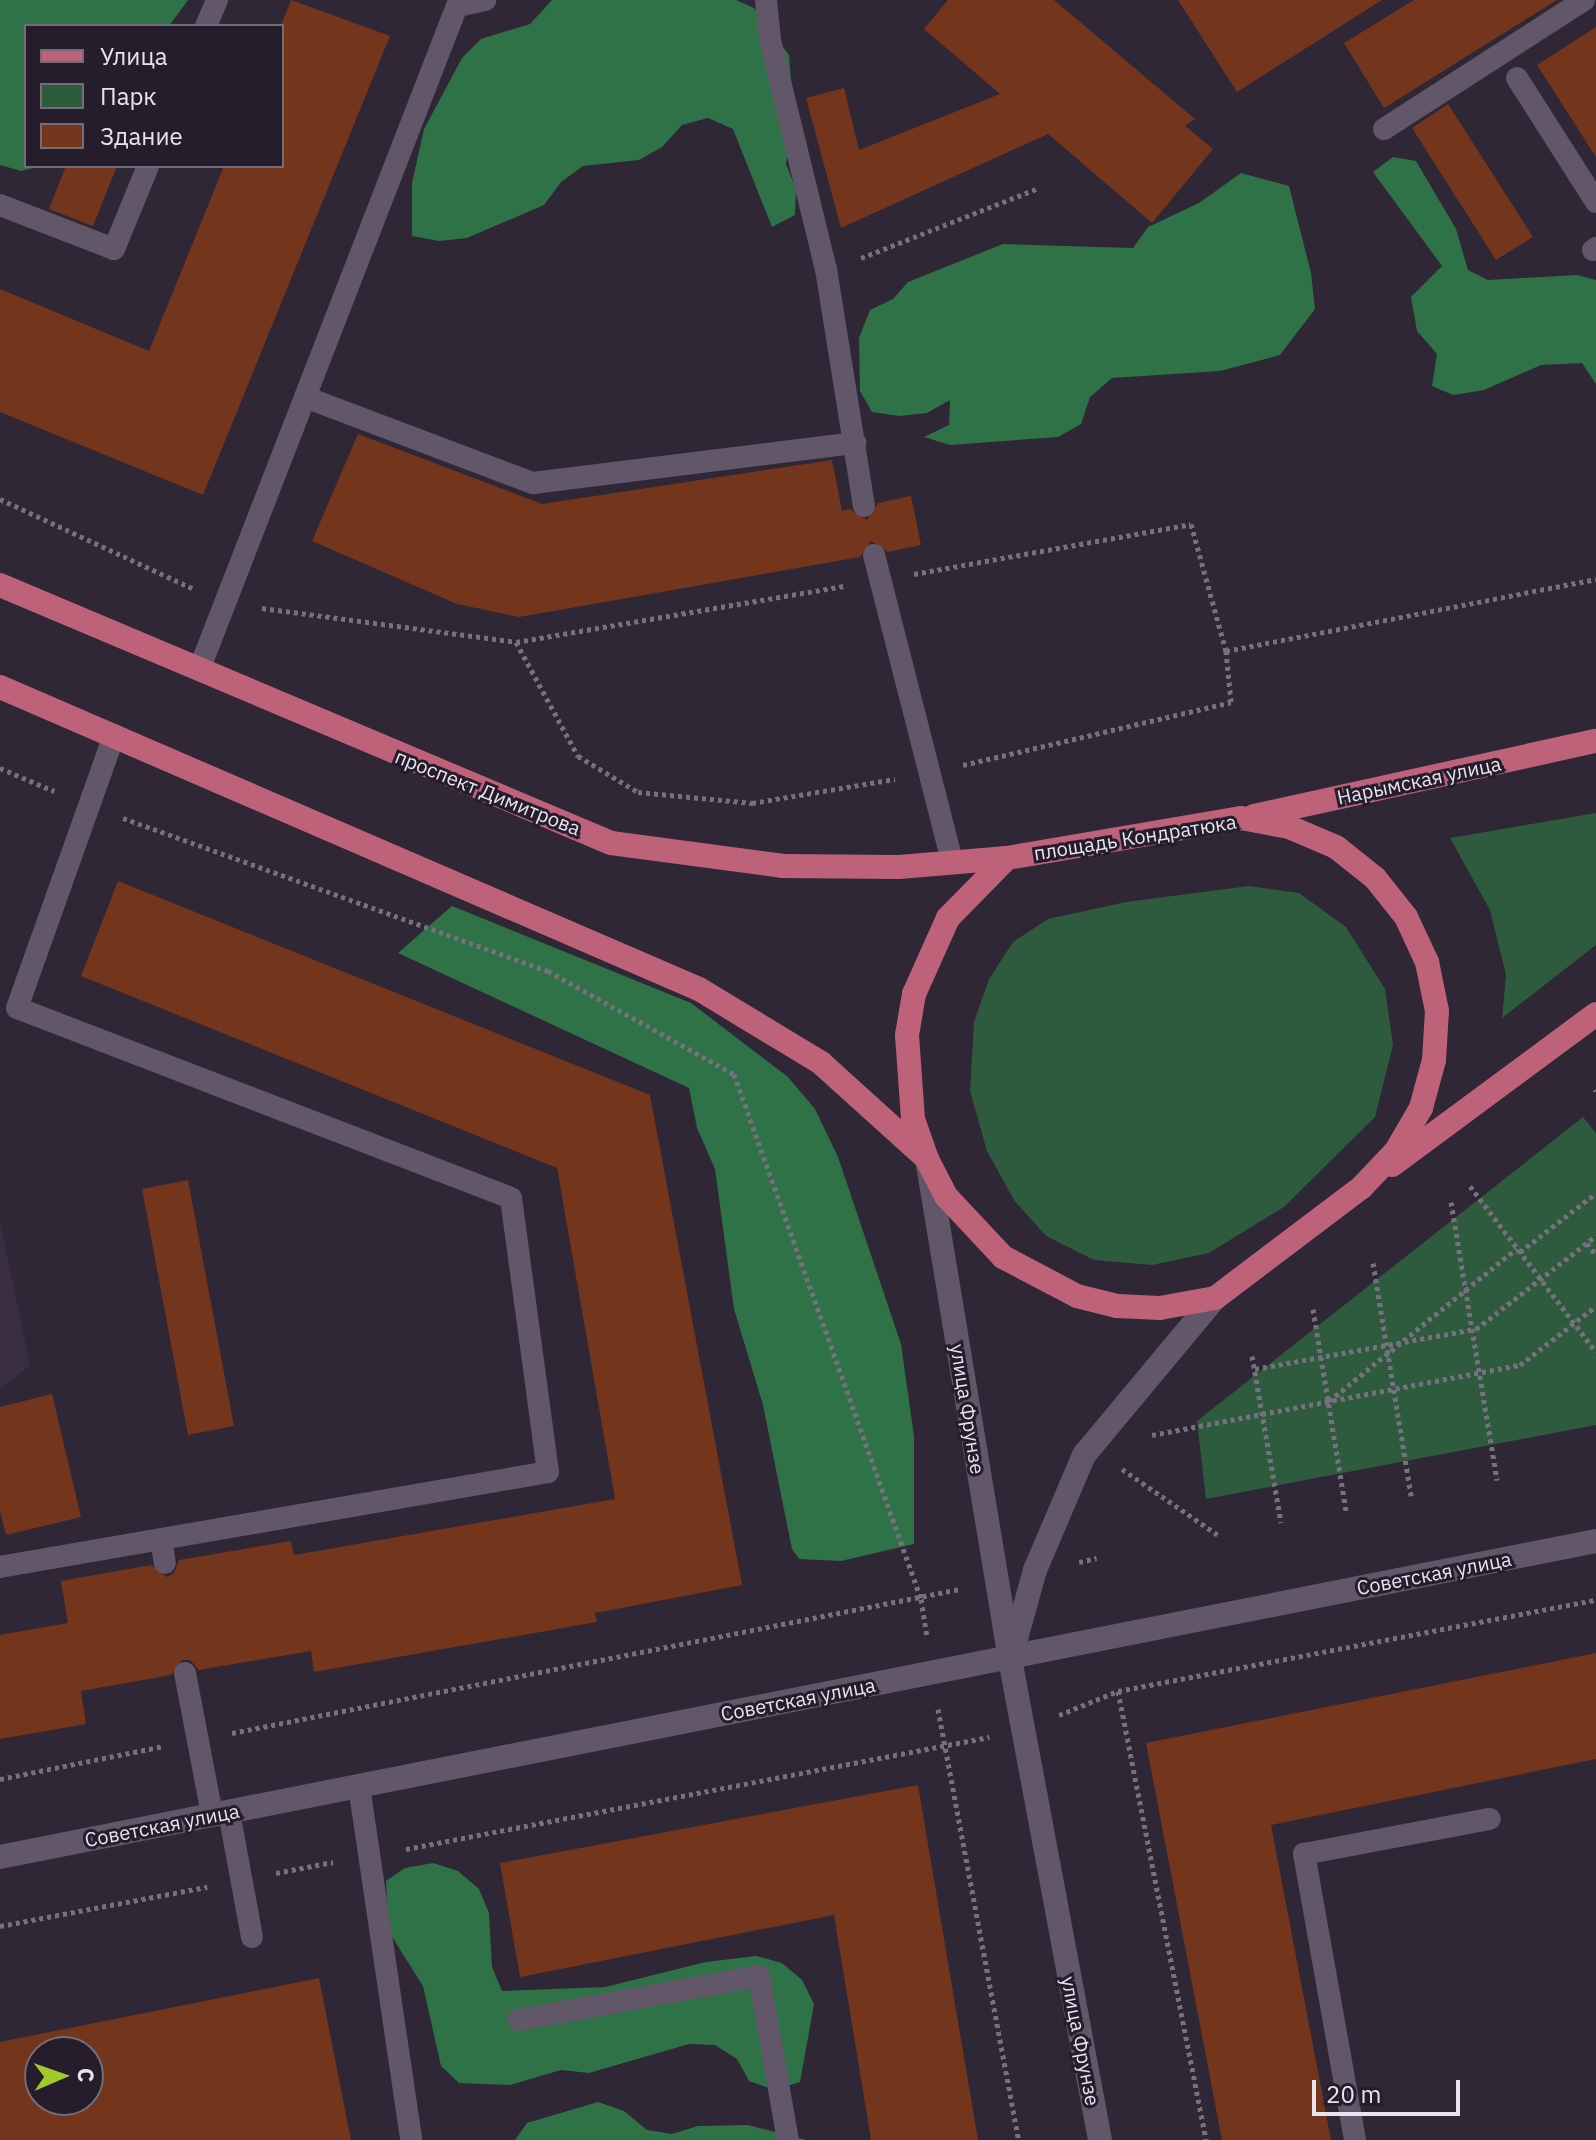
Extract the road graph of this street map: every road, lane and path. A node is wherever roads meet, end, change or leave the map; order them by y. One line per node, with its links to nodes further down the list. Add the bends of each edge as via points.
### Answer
1 (217, 0): 6 (lane)
2 (485, 0): 5 (lane)
3 (766, 0): 13 (lane, via 770,40)
4 (1584, 0): 8 (lane)
5 (452, 3): 14 (lane)
6 (207, 24)
7 (1517, 78): 11 (lane)
8 (1384, 129)
9 (147, 168): 12 (lane, via 114,249)
10 (1039, 188): 13 (path)
11 (1596, 202)
12 (0, 205)
13 (826, 269): 15 (lane)
14 (305, 397): 15 (lane, via 533,483); 22 (lane)
15 (856, 443): 17 (lane)
16 (0, 499): 22 (path)
17 (864, 506)
18 (874, 555): 20 (lane)
19 (1596, 579): 24 (path)
20 (880, 580): 23 (path); 24 (path, via 1191,524); 30 (lane)
21 (0, 585): 25 (main road, проспект Димитрова)
22 (226, 603): 23 (path); 25 (lane)
23 (516, 642): 30 (path, via 578,756 638,792 752,803)
24 (1226, 651): 30 (path, via 1231,702)
25 (199, 670): 34 (main road, проспект Димитрова, via 611,843 783,866)
26 (0, 687): 27 (main road)
27 (114, 735): 31 (lane); 36 (main road, via 699,989 821,1063)
28 (1596, 741): 32 (main road, Нарымская улица)
29 (0, 768): 31 (path)
30 (930, 773): 34 (lane)
31 (90, 806): 71 (lane, via 17,1008 511,1198 548,1472); 78 (path, via 548,971 734,1074)
32 (1241, 818): 33 (main road, площадь Кондратюка); 38 (main road, площадь Кондратюка, via 1289,827 1336,847 1375,878 1398,907 1427,962 1437,1011 1434,1060 1421,1108 1396,1151)
33 (1007, 858): 34 (main road, проспект Димитрова); 36 (main road, площадь Кондратюка, via 974,885 948,918 914,994 907,1078)
34 (952, 862)
35 (1596, 1014): 38 (main road)
36 (927, 1159): 48 (main road, площадь Кондратюка, via 972,1229 1039,1279 1117,1306 1160,1308); 77 (street, улица Фрунзе)
37 (1470, 1186): 43 (path)
38 (1362, 1187): 48 (main road, площадь Кондратюка)
39 (1596, 1193): 43 (path)
40 (1451, 1202): 47 (path)
41 (1596, 1236): 42 (path)
42 (1587, 1243): 44 (path); 46 (path)
43 (1518, 1250): 46 (path); 47 (path)
44 (1596, 1255)
45 (1373, 1263): 54 (path)
46 (1540, 1279): 51 (path); 52 (path)
47 (1465, 1291): 52 (path); 53 (path)
48 (1215, 1298): 76 (street, улица Фрунзе, via 1084,1455)
49 (1596, 1306): 51 (path)
50 (1313, 1309): 58 (path)
51 (1574, 1323): 55 (path); 60 (path, via 1520,1365)
52 (1472, 1330): 53 (path); 60 (path)
53 (1401, 1343): 54 (path); 56 (path)
54 (1386, 1345): 56 (path); 58 (path)
55 (1596, 1352)
56 (1388, 1353): 61 (path); 62 (path)
57 (1252, 1356): 59 (path)
58 (1320, 1358): 59 (path); 62 (path)
59 (1255, 1369): 63 (path)
60 (1480, 1373): 61 (path); 66 (path)
61 (1394, 1389): 62 (path); 67 (path)
62 (1329, 1402): 63 (path); 68 (path)
63 (1263, 1414): 64 (path); 69 (path)
64 (1151, 1435)
65 (1121, 1468): 70 (path)
66 (1497, 1480)
67 (1411, 1496)
68 (1346, 1510)
69 (1281, 1522)
70 (1218, 1535)
71 (161, 1539): 74 (lane); 75 (lane)
72 (1596, 1541): 80 (street, Советская улица)
73 (1097, 1558): 76 (path)
74 (165, 1563)
75 (0, 1567)
76 (1035, 1570): 80 (street, улица Фрунзе)
77 (996, 1580): 78 (path); 80 (street, улица Фрунзе)
78 (921, 1599): 81 (path); 85 (path)
79 (1596, 1600): 83 (path)
80 (1010, 1659): 81 (street, Советская улица); 101 (street, улица Фрунзе)
81 (932, 1672): 87 (path); 89 (street, Советская улица)
82 (185, 1673): 85 (lane)
83 (1118, 1691): 84 (path); 102 (path)
84 (1101, 1698)
85 (197, 1739): 88 (path); 90 (lane)
86 (965, 1741): 87 (path)
87 (943, 1745): 92 (path); 100 (path)
88 (0, 1779)
89 (359, 1786): 90 (street, Советская улица); 92 (lane)
90 (220, 1814): 93 (street, Советская улица); 94 (lane)
91 (1490, 1819): 103 (lane, via 1304,1854)
92 (372, 1855): 94 (path); 98 (lane)
93 (0, 1857)
94 (241, 1880): 95 (path); 96 (lane)
95 (0, 1926)
96 (252, 1937)
97 (518, 2020): 99 (lane, via 759,1976)
98 (411, 2140)
99 (788, 2140)
100 (1019, 2140)
101 (1100, 2140)
102 (1206, 2140)
103 (1355, 2140)

